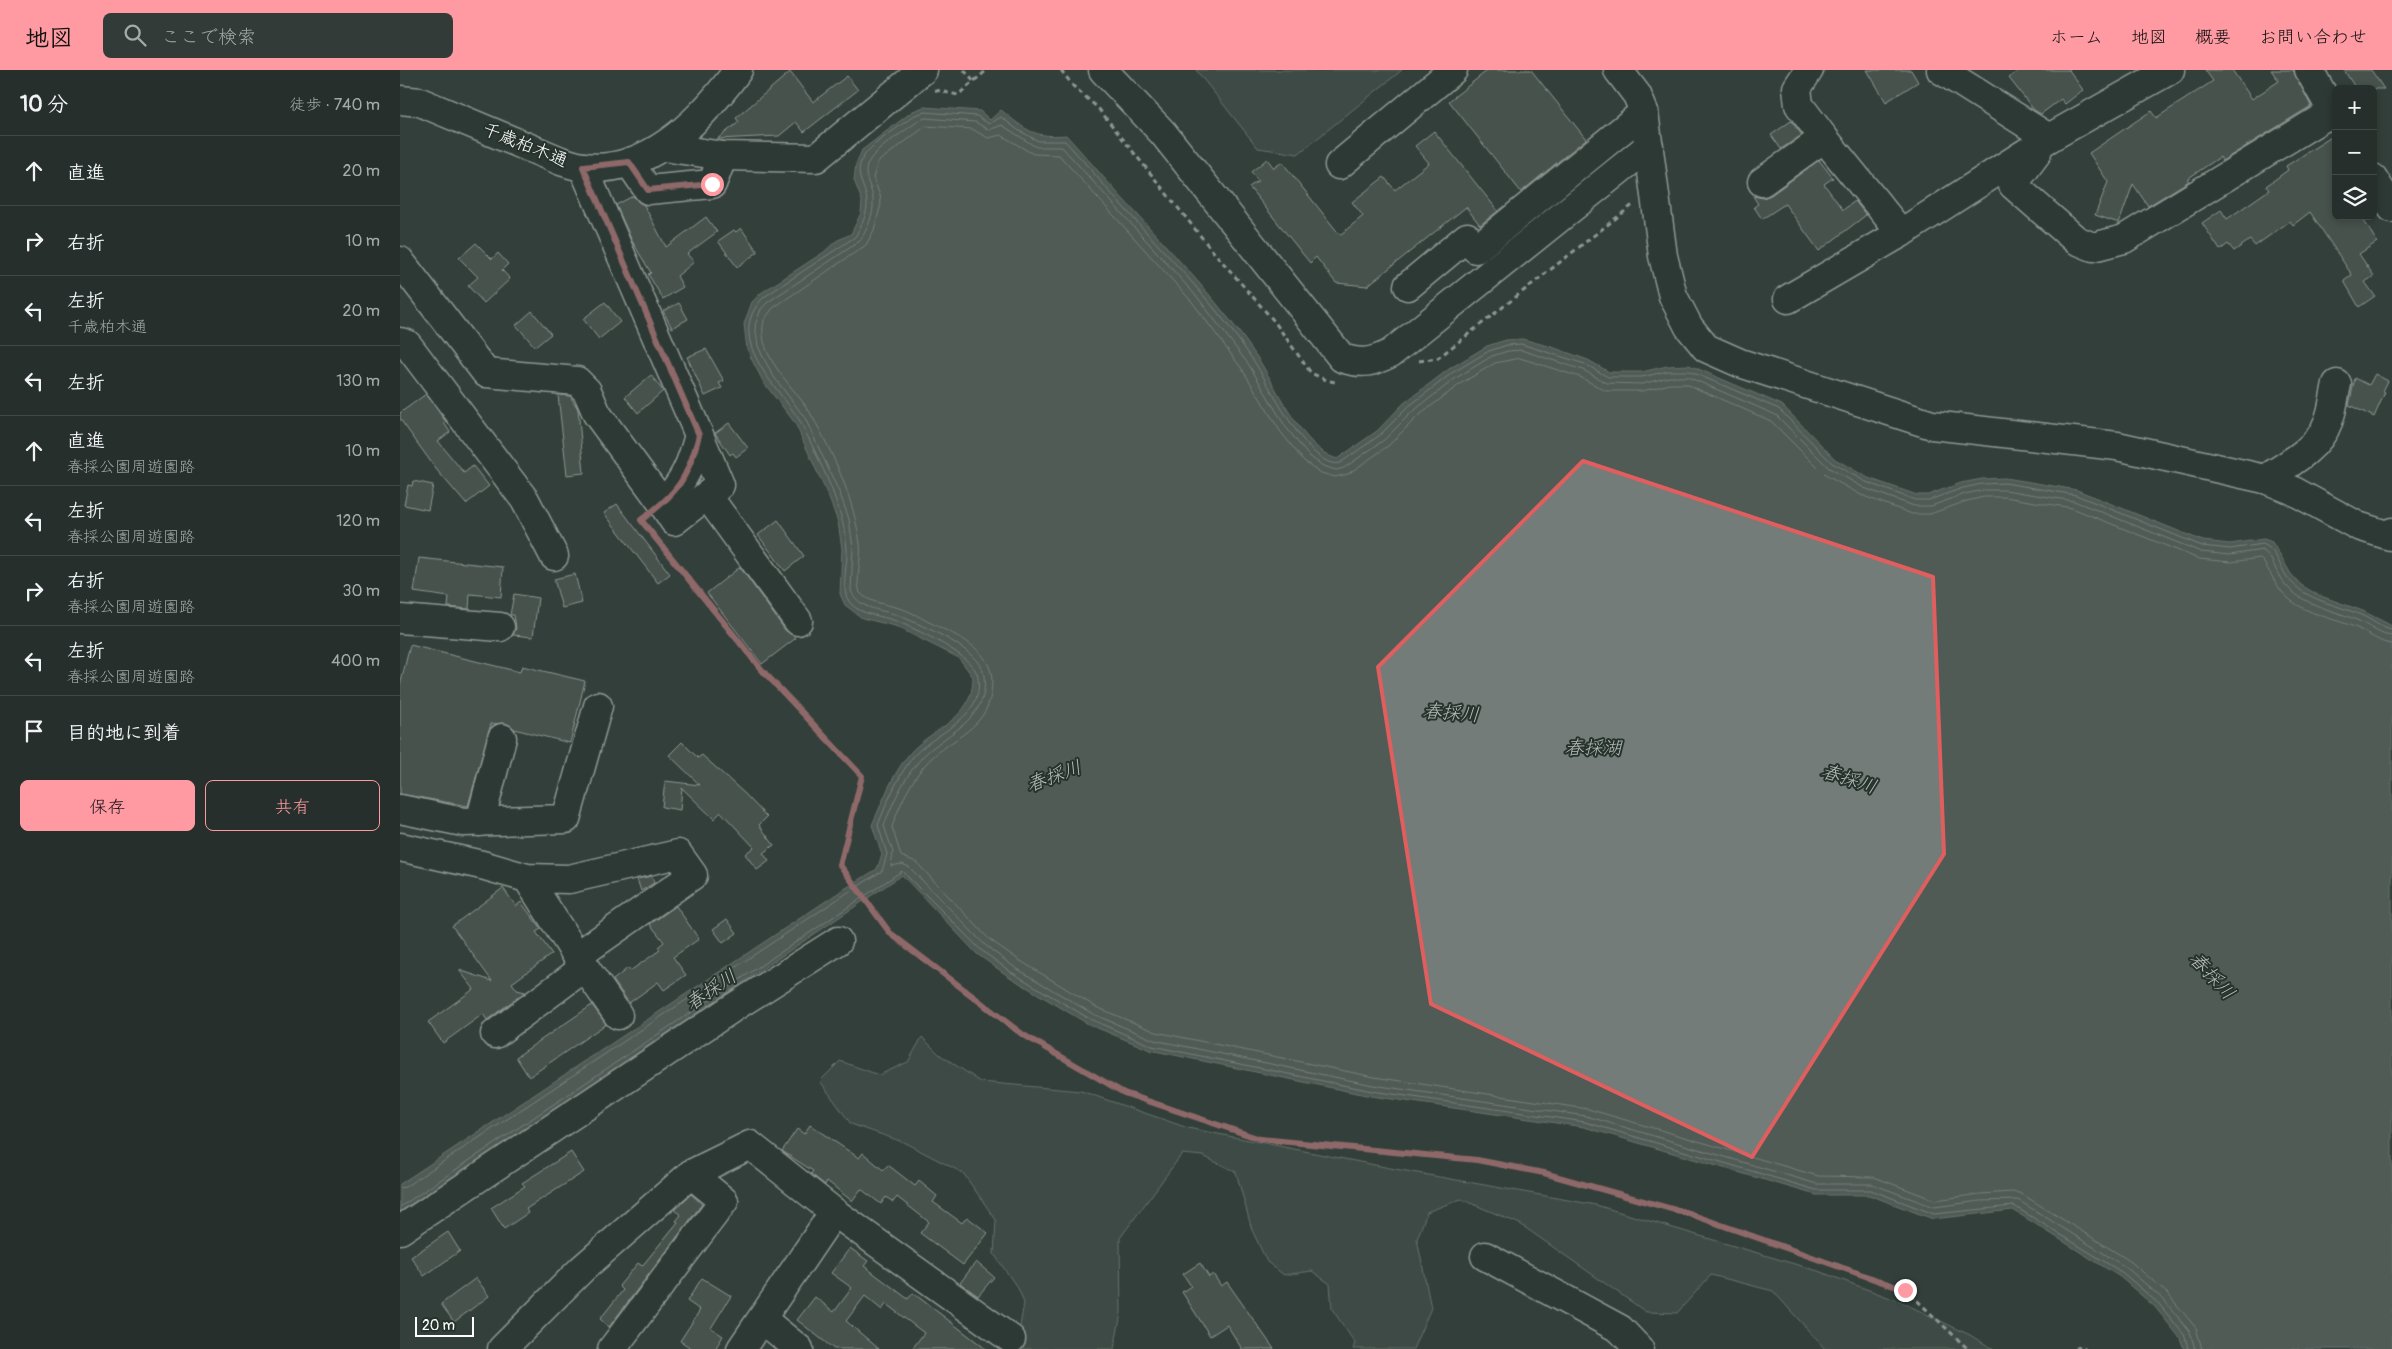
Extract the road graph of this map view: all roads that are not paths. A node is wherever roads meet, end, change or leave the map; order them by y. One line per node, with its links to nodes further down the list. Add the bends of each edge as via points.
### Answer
1 (738, 70): 17 (street, 千歳柏木通, via 694,122)
2 (1103, 70): 16 (street, via 1163,133 1342,358 1356,363 1374,362 1392,353)
3 (1453, 70): 20 (street)
4 (1618, 70): 12 (street, via 1637,95)
5 (1809, 70): 14 (street, via 1797,88 1799,105)
6 (1941, 70): 15 (street)
7 (2170, 70): 15 (street)
8 (2309, 70): 11 (street)
9 (928, 79): 18 (street, via 816,158)
10 (400, 100): 21 (street, 千歳柏木通, via 420,102 560,161)
11 (2332, 111)
12 (1644, 112): 16 (street); 27 (street, via 1476,249 1467,237)
13 (2332, 116): 15 (street, via 2124,239 2093,247 2076,240 2013,185)
14 (1824, 138): 22 (street); 25 (street)
15 (2048, 138): 25 (street)
16 (1649, 146): 32 (street, via 1663,256 1673,296 1706,348 1740,363 1932,425 2116,446)
17 (663, 147): 18 (street); 19 (street, 千歳柏木通)
18 (723, 156): 19 (street, via 712,184 648,190)
19 (629, 162): 21 (street, 千歳柏木通)
20 (1339, 165)
21 (583, 167): 31 (street)
22 (1762, 182)
23 (2377, 184): 24 (street)
24 (2392, 208)
25 (1901, 233): 28 (street)
26 (400, 261): 34 (street, via 486,373 577,381 587,392 597,414)
27 (1408, 286)
28 (1788, 299)
29 (400, 342): 36 (street, via 407,344 526,500)
30 (2337, 384): 32 (street, via 2328,424 2314,444)
31 (699, 435): 33 (street, via 720,485); 34 (street, via 693,459 681,484)
32 (2265, 479): 35 (street, via 2358,526)
33 (707, 495): 34 (street, via 674,522); 38 (street)
34 (663, 504)
35 (2391, 535)
36 (554, 556)
37 (400, 619): 39 (street)
38 (798, 621)
39 (500, 627)
40 (598, 706): 43 (street, via 566,819)
41 (502, 738): 43 (street)
42 (400, 809): 43 (street, via 463,822)
43 (480, 822)
44 (400, 847): 45 (street)
45 (527, 878): 47 (street); 47 (street, via 568,878 678,854 694,875)
46 (838, 941): 52 (street)
47 (581, 961): 48 (street); 49 (street)
48 (618, 1015)
49 (495, 1034)
50 (690, 1174): 51 (street, via 750,1145); 56 (street, via 582,1269); 57 (street, via 724,1202)
51 (834, 1212): 54 (street); 55 (street)
52 (400, 1230)
53 (1486, 1256): 60 (street, via 1620,1329)
54 (762, 1320): 58 (street); 59 (street)
55 (1011, 1339)
56 (502, 1349)
57 (612, 1349)
58 (741, 1349)
59 (799, 1349)
60 (1639, 1349)

